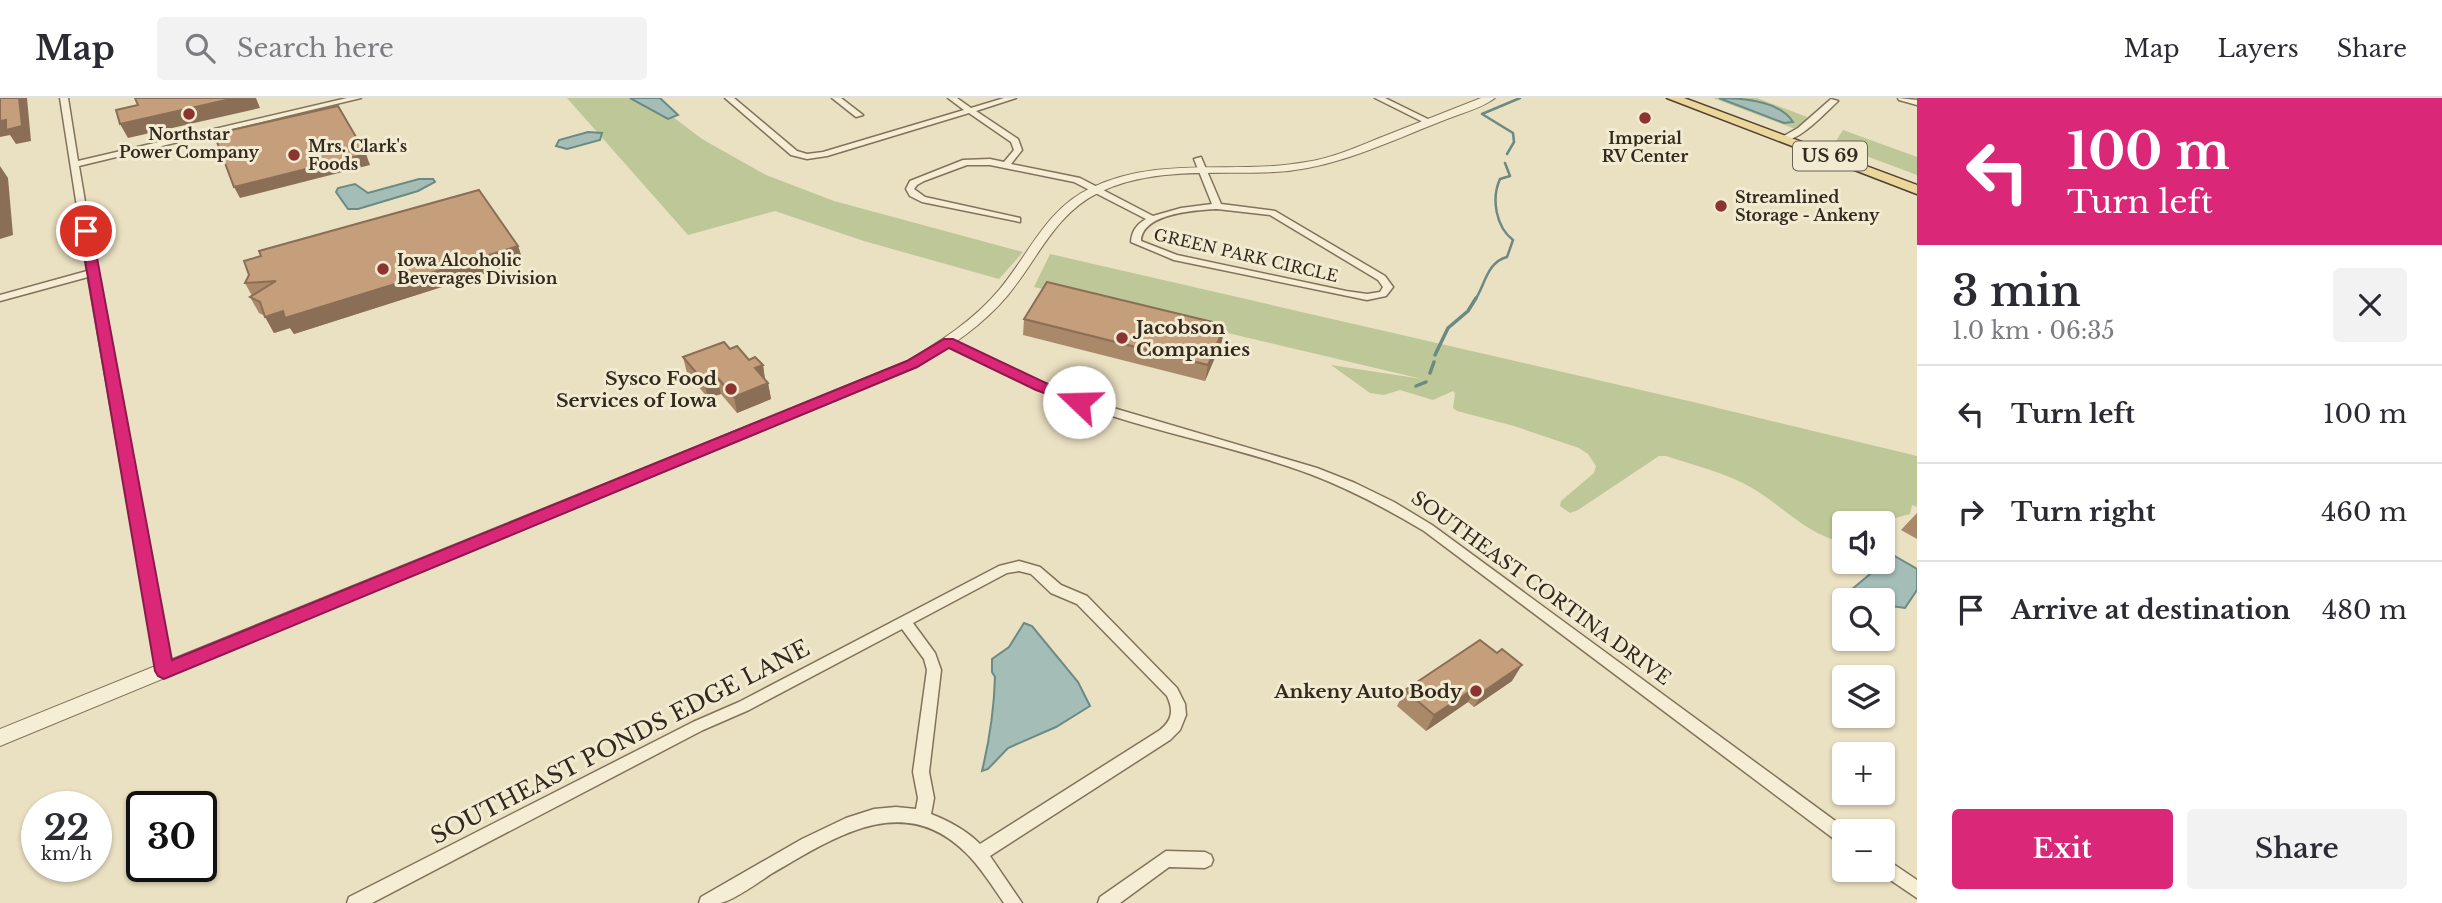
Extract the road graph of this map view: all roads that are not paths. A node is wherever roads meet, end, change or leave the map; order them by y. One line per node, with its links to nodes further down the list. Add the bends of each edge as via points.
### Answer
1 (64, 98): 22 (street)
2 (357, 98): 22 (street)
3 (729, 98): 19 (street)
4 (857, 98): 12 (street)
5 (952, 98): 15 (street)
6 (1012, 98): 15 (street)
7 (1379, 98): 17 (street)
8 (1490, 98): 17 (street)
9 (1674, 98): 18 (main road, US 69)
10 (1684, 98): 18 (main road, US 69)
11 (1902, 98): 14 (street)
12 (839, 100): 16 (street)
13 (1834, 101): 20 (street, via 1805,129)
14 (1917, 103)
15 (971, 111): 19 (street, via 816,156 794,153); 23 (street, via 1015,141 1017,150)
16 (859, 115)
17 (1430, 122): 21 (street, via 1320,163 1273,169)
18 (1743, 123): 20 (main road, US 69)
19 (770, 133)
20 (1785, 139): 25 (main road, US 69)
21 (1200, 163): 24 (street, via 1139,175); 26 (street)
22 (75, 164): 29 (street)
23 (1007, 164): 24 (street, via 1071,178); 28 (street, via 966,162 921,179 910,189 922,198)
24 (1096, 190): 27 (street); 31 (street, via 1055,218 1003,293)
25 (1917, 190)
26 (1217, 206): 27 (street); 27 (street, GREEN PARK CIRCLE, via 1272,213 1382,278 1388,287 1383,295 1346,295 1156,252 1136,242 1134,234 1137,227)
27 (1153, 219)
28 (1017, 220)
29 (92, 273): 30 (street); 33 (street)
30 (0, 298)
31 (949, 342): 33 (street, via 912,364); 36 (street, SOUTHEAST CORTINA DRIVE, via 1069,398 1291,462 1377,497 1428,528)
32 (905, 622): 35 (street, via 934,670 921,772 926,798); 37 (street, SOUTHEAST PONDS EDGE LANE, via 1004,569 1030,568 1056,589 1082,600 1172,692 1180,708 1176,725 1166,735); 41 (street, SOUTHEAST PONDS EDGE LANE)
33 (164, 671): 34 (street)
34 (0, 738)
35 (922, 818): 37 (street, via 951,831); 42 (street, via 884,815 845,823)
36 (1832, 828)
37 (978, 855): 43 (street)
38 (1205, 860): 44 (street, via 1166,859)
39 (1895, 874): 40 (street)
40 (1917, 890)
41 (355, 903)
42 (707, 903)
43 (1014, 903)
44 (1106, 903)

